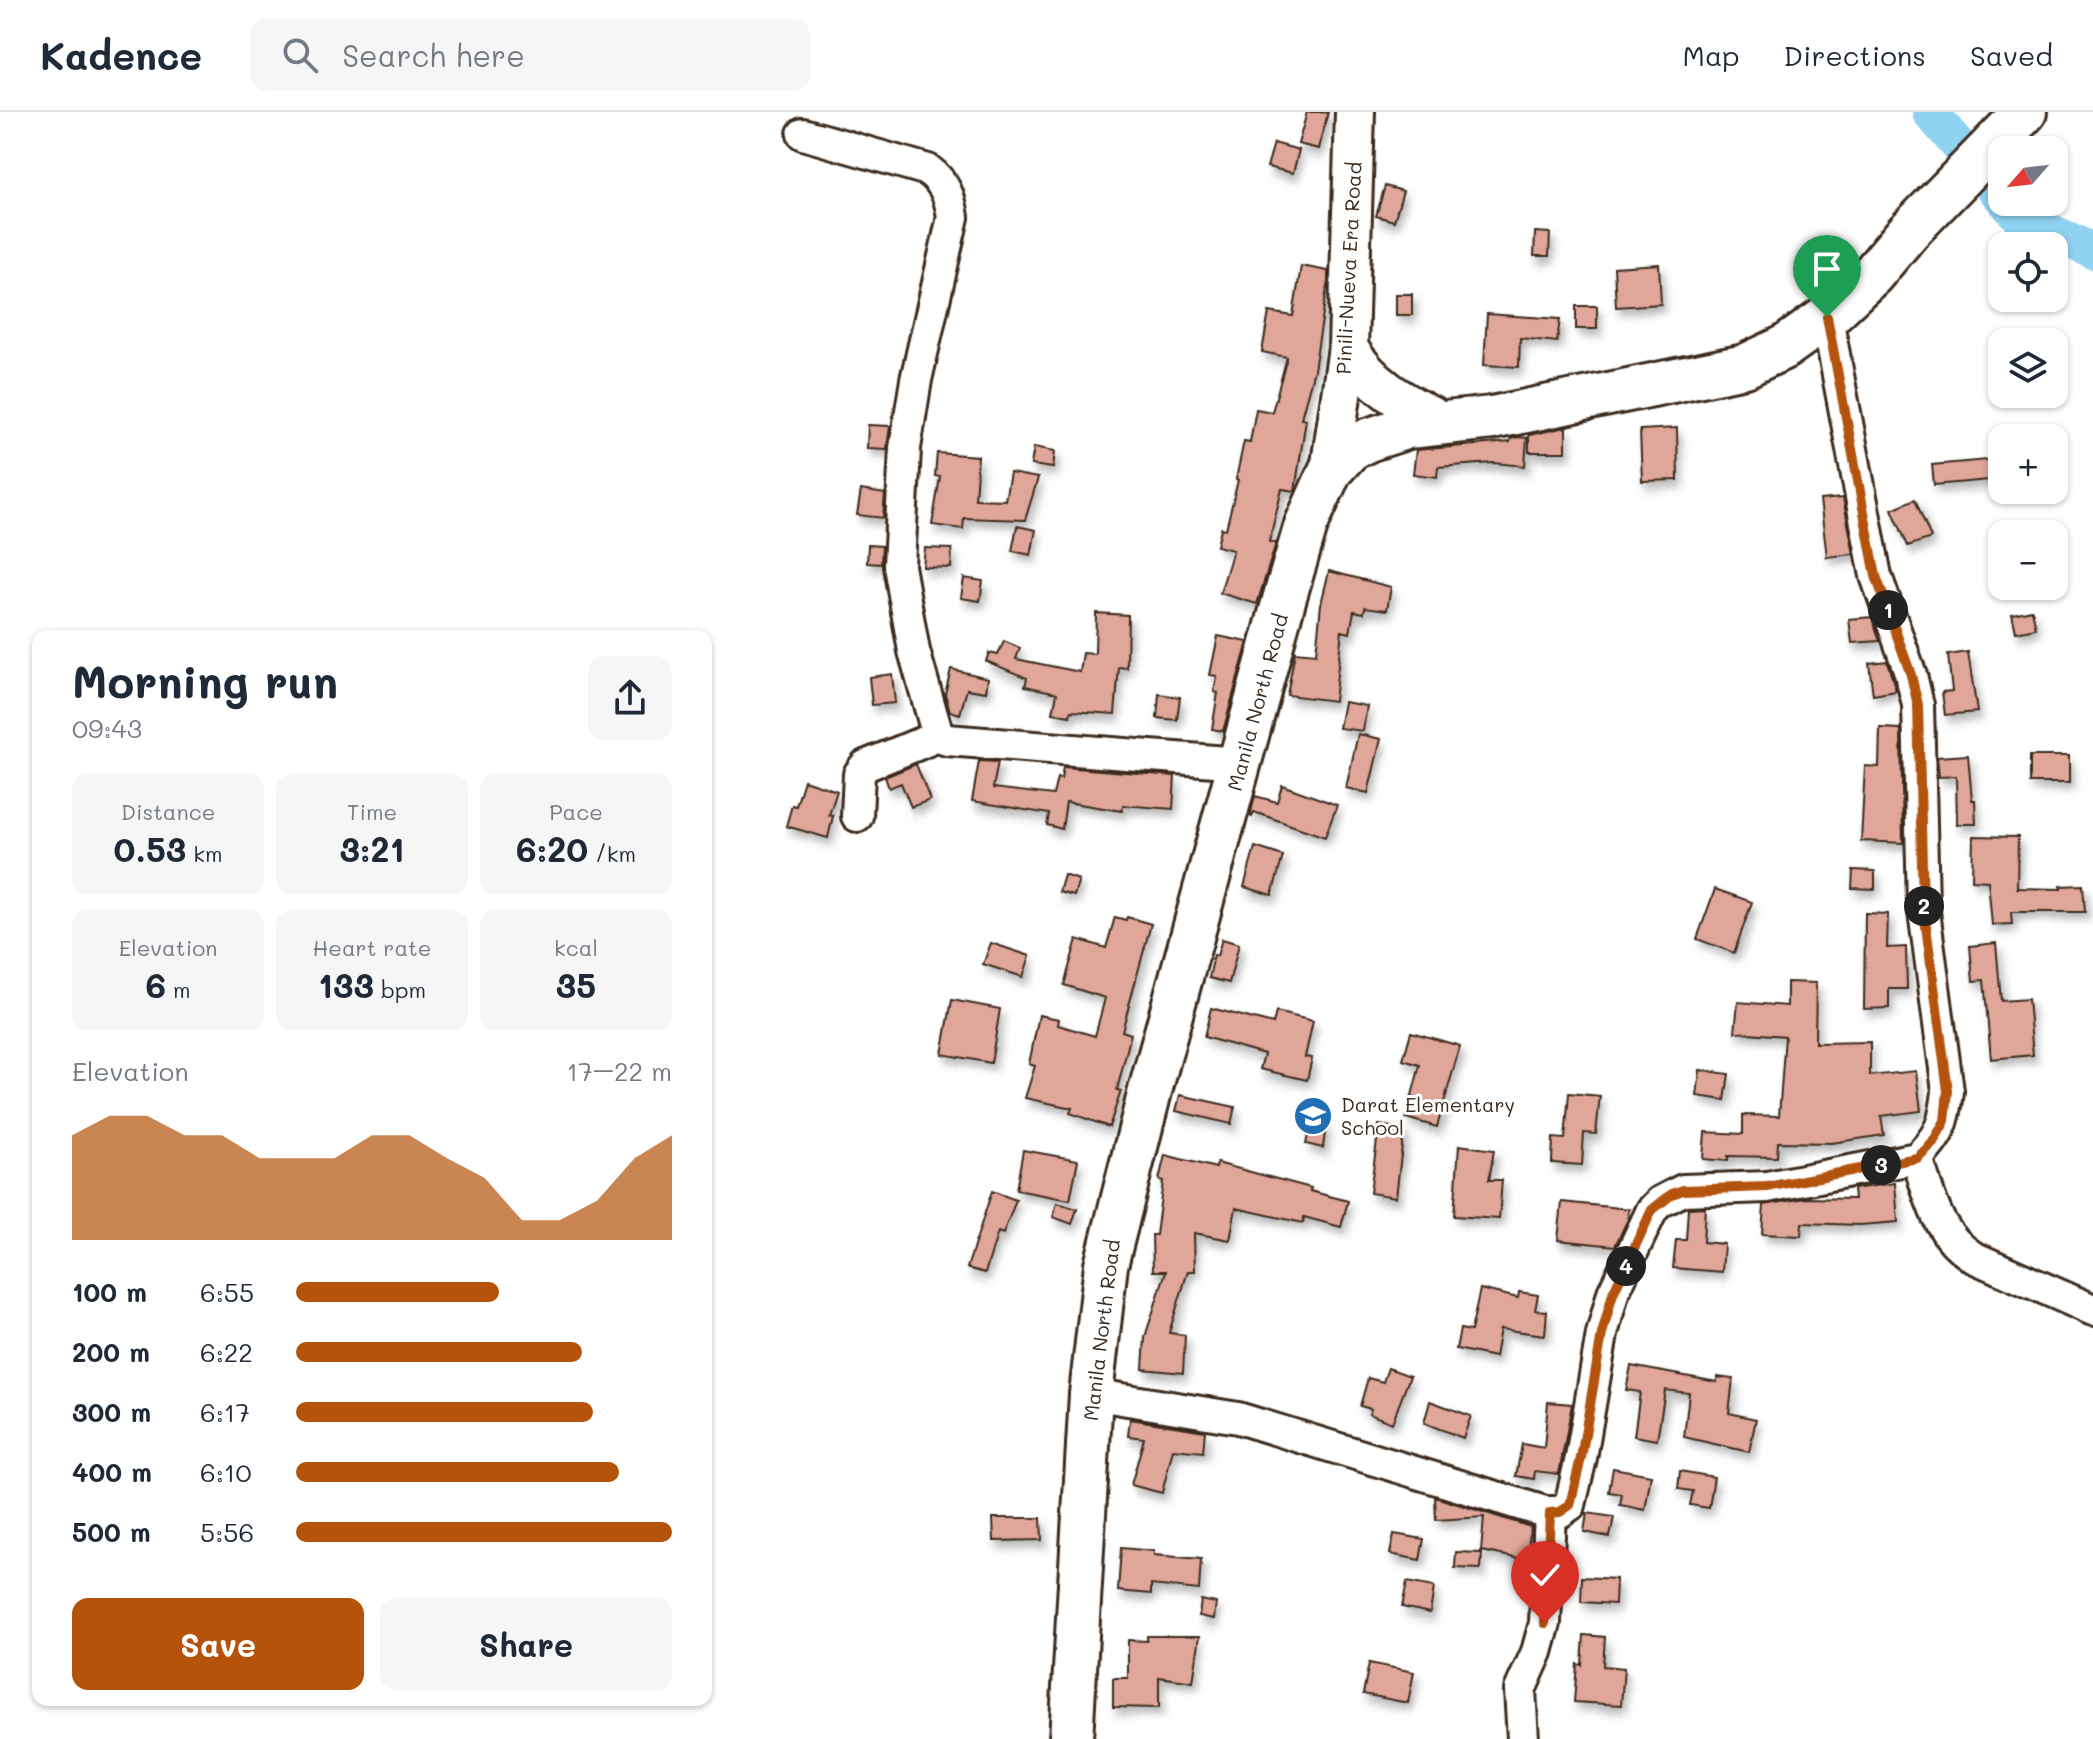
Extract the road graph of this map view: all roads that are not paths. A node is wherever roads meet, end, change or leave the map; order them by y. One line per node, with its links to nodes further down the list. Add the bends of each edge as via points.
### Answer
1 (1355, 112): 5 (main road, Pinili-Nueva Era Road)
2 (2013, 124): 4 (highway, Manila North Road)
3 (803, 134): 8 (street, via 928,170 940,179 950,199 953,217 905,448 899,566 914,651)
4 (1827, 317): 6 (highway, Manila North Road, via 1785,347 1745,366 1492,418); 11 (street, via 1876,576 1918,705 1923,904 1948,1091 1945,1121)
5 (1348, 348): 6 (main road, via 1375,382); 7 (main road, Pinili-Nueva Era Road)
6 (1441, 422): 7 (highway, Manila North Road, via 1368,440 1350,449)
7 (1330, 471): 9 (highway, Manila North Road, via 1306,525)
8 (938, 736): 9 (street); 10 (street, via 865,766 859,774)
9 (1240, 763): 13 (highway, Manila North Road, via 1113,1231)
10 (857, 816)
11 (1917, 1158): 12 (street, via 1940,1222 1959,1248); 14 (street, via 1767,1187 1683,1190 1660,1202 1613,1293 1570,1505)
12 (2093, 1310)
13 (1091, 1394): 14 (street, via 1238,1418); 15 (highway, Manila North Road)
14 (1550, 1513): 16 (street, via 1545,1623 1520,1690)
15 (1071, 1739)
16 (1523, 1739)

